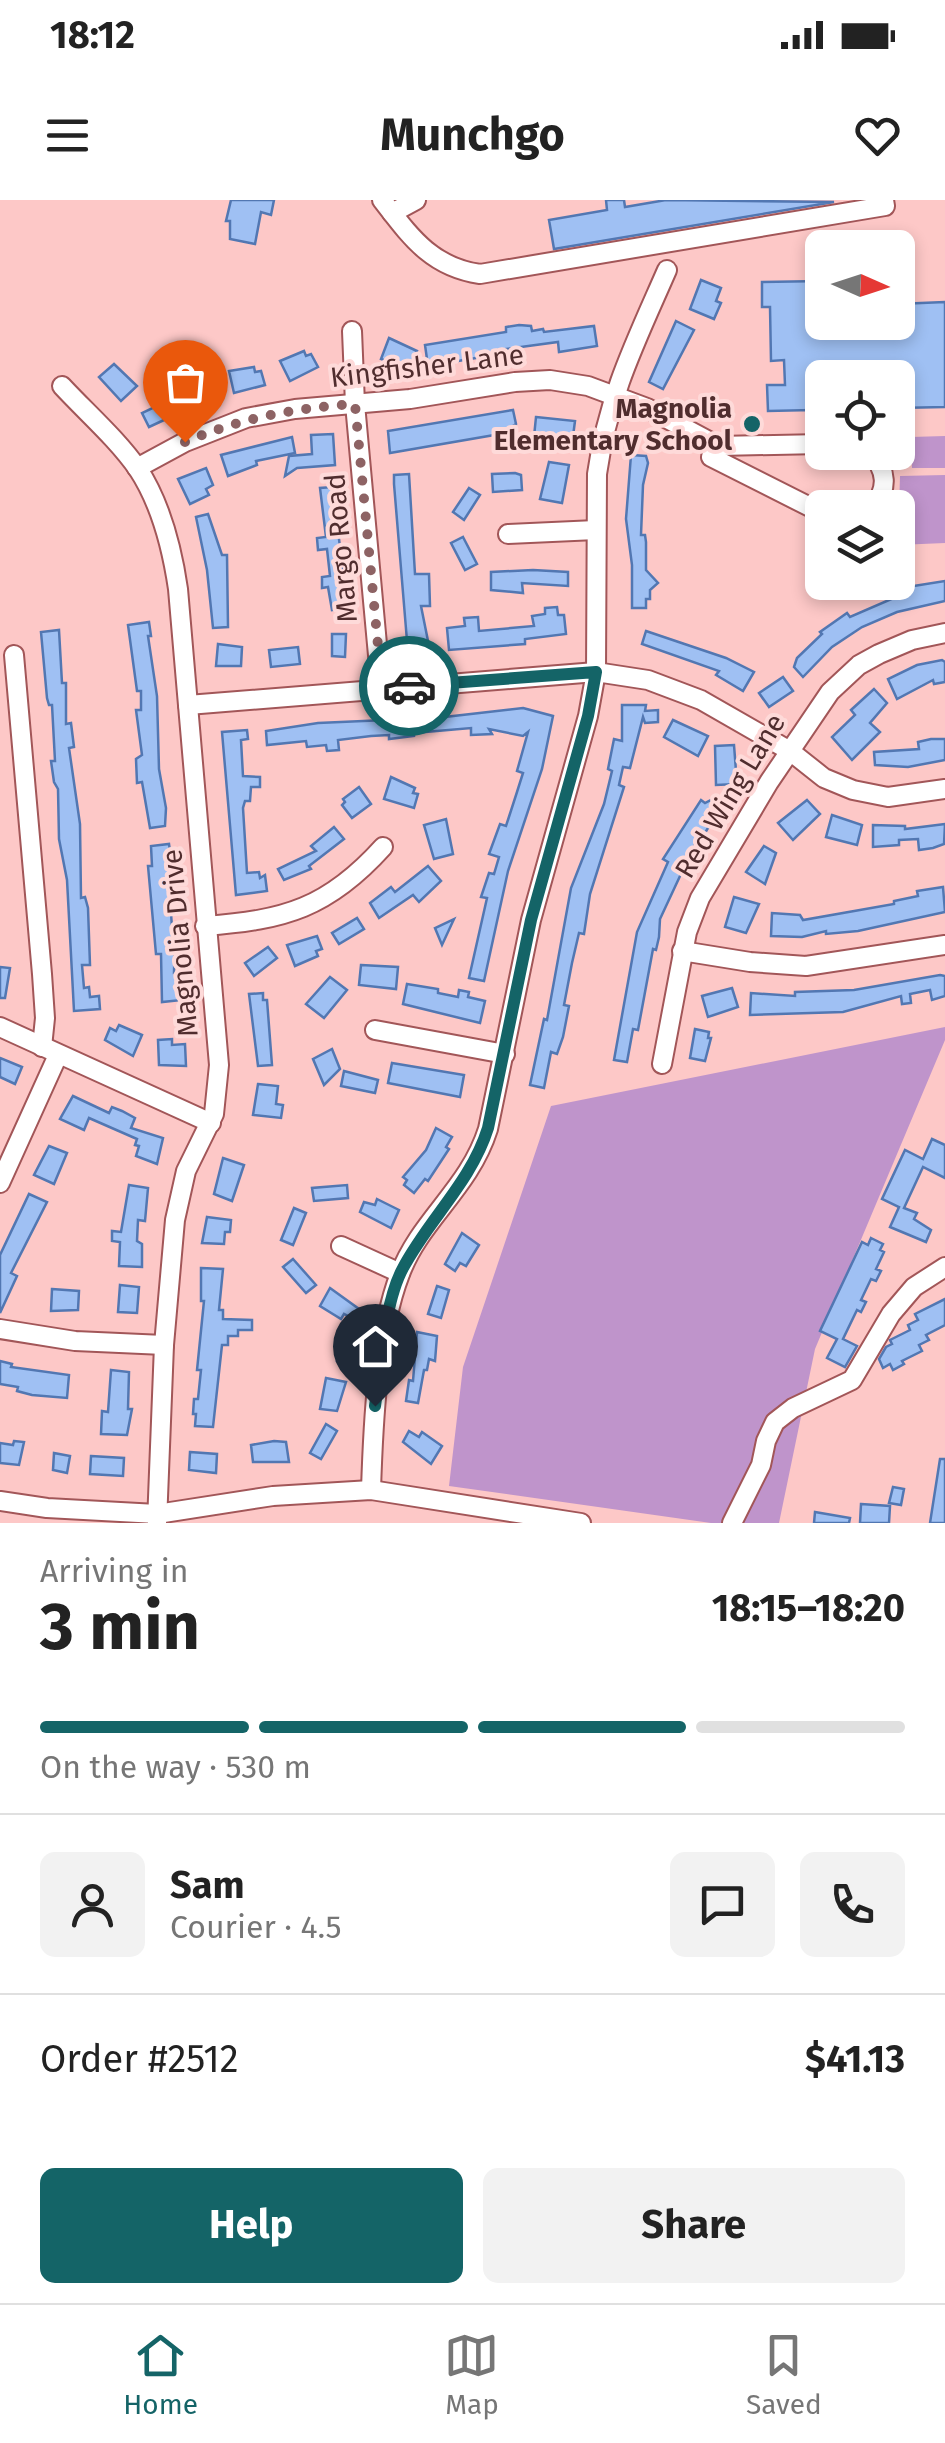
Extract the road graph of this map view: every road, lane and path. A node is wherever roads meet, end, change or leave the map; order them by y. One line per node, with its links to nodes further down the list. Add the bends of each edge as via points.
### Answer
1 (416, 200): 3 (street)
2 (884, 200): 3 (street, via 885,206 493,274 436,260)
3 (387, 206)
4 (668, 270): 7 (street)
5 (352, 331): 8 (street, Margo Road)
6 (62, 386): 11 (street, Magnolia Drive)
7 (612, 396): 8 (street, Kingfisher Lane, via 550,380); 9 (street, Kingfisher Lane, via 718,446); 13 (street, via 597,474)
8 (355, 404): 11 (street, Kingfisher Lane, via 246,418); 18 (street, Margo Road)
9 (805, 444)
10 (711, 457): 12 (street)
11 (137, 468): 19 (street, Magnolia Drive, via 172,555)
12 (805, 504)
13 (596, 530): 14 (street); 17 (street)
14 (508, 534)
15 (945, 633): 20 (street, Red Wing Lane, via 859,665 830,692)
16 (14, 655): 28 (street)
17 (596, 672): 18 (street); 20 (street, via 669,687); 29 (street, via 531,920)
18 (382, 688): 19 (street)
19 (188, 705): 23 (street, Magnolia Drive)
20 (790, 751): 21 (street, via 832,783 875,797); 25 (street, Red Wing Lane, via 700,898)
21 (945, 789)
22 (384, 847): 23 (street, via 346,885 306,908 261,922)
23 (206, 926): 31 (street, Magnolia Drive, via 220,1079)
24 (945, 945): 25 (street, via 806,966)
25 (682, 951): 30 (street, Red Wing Lane)
26 (0, 1027): 28 (street)
27 (375, 1030): 29 (street)
28 (50, 1051): 31 (street); 32 (street)
29 (505, 1054): 35 (street, via 481,1150)
30 (662, 1064)
31 (211, 1123): 37 (street, Magnolia Drive, via 186,1170 175,1220)
32 (0, 1183)
33 (341, 1246): 35 (street)
34 (945, 1267): 43 (street, via 914,1287 891,1314 852,1380 775,1422)
35 (400, 1273): 38 (street, via 380,1366)
36 (0, 1329): 37 (street)
37 (164, 1345): 40 (street, Magnolia Drive)
38 (371, 1490): 40 (street, via 273,1496); 41 (street)
39 (0, 1501): 40 (street)
40 (157, 1519)
41 (546, 1520): 42 (street)
42 (580, 1523)
43 (732, 1523)

